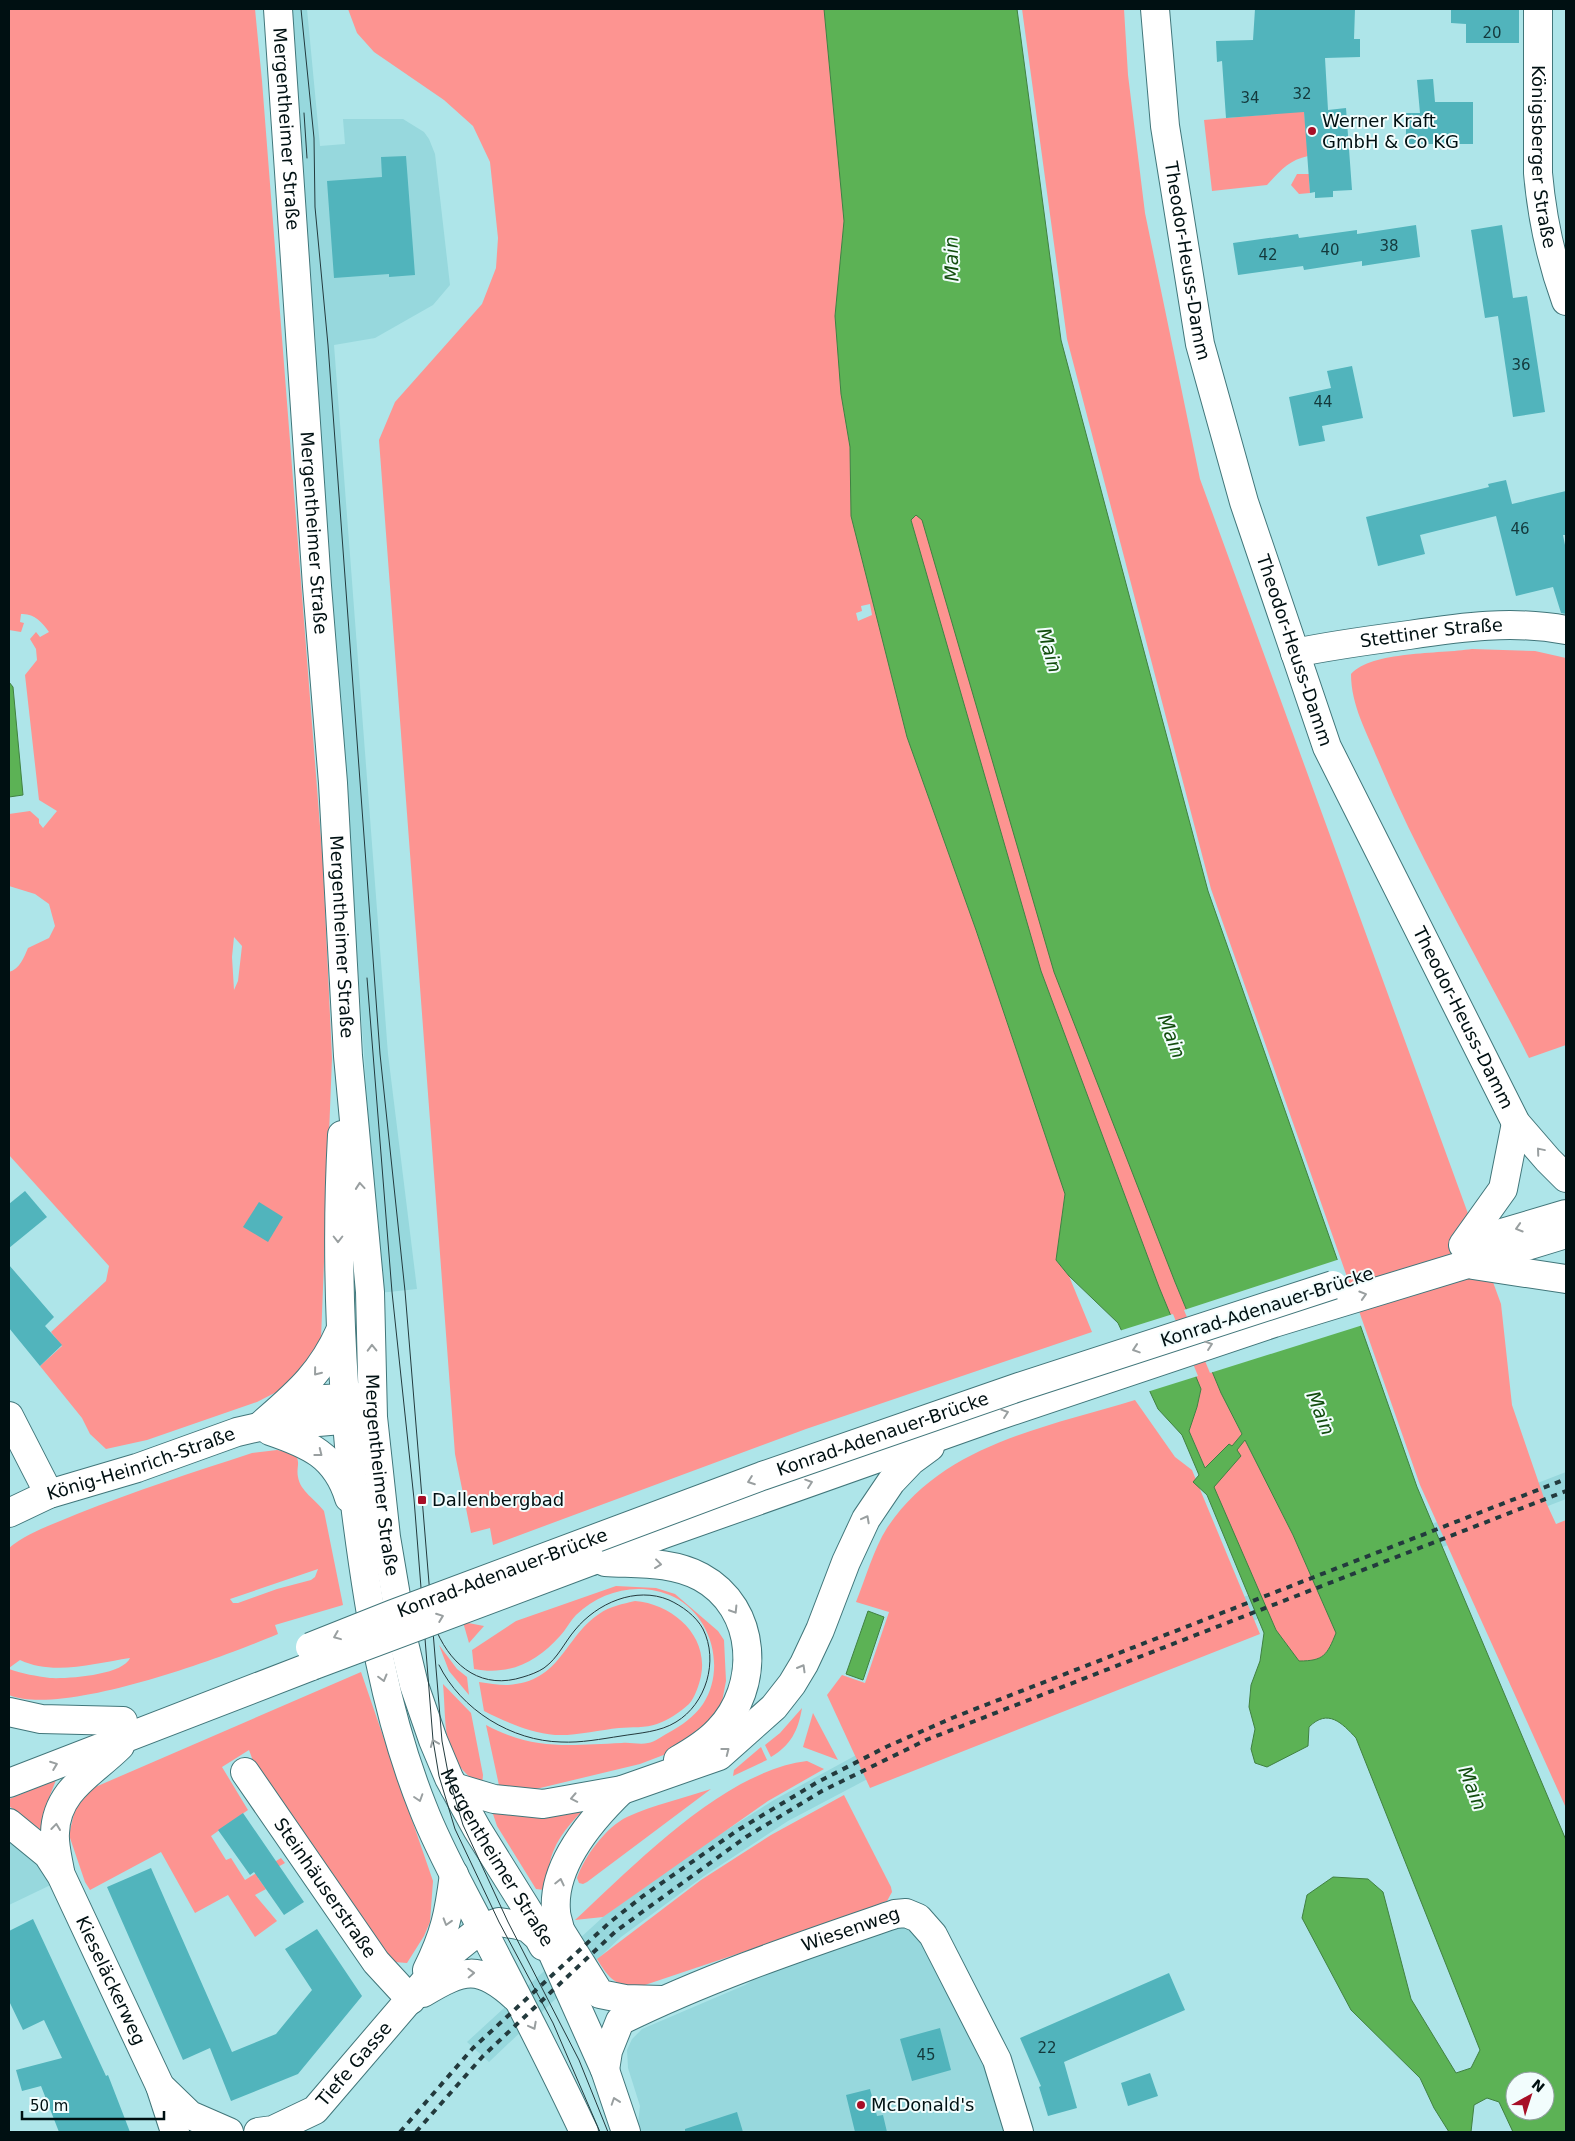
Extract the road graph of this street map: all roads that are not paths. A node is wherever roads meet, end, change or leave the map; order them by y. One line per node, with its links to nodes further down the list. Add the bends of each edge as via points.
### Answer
1 (278, 9): 7 (main road, Mergentheimer Straße, via 316,586 333,783)
2 (1155, 9): 6 (main road, Theodor-Heuss-Damm, via 1165,126 1200,344 1244,502)
3 (1538, 9): 4 (main road, Königsberger Straße, via 1540,199 1552,264)
4 (1566, 301)
5 (1566, 630): 6 (main road, Stettiner Straße, via 1539,625 1471,626 1337,644)
6 (1295, 653): 8 (main road, Theodor-Heuss-Damm, via 1327,747)
7 (348, 1056): 14 (main road, Mergentheimer Straße, one-way to 14, via 339,1190); 15 (main road, Mergentheimer Straße, one-way to 7, via 370,1292)
8 (1516, 1123): 9 (main road, one-way to 8); 12 (main road, Theodor-Heuss-Damm, via 1503,1189)
9 (1566, 1178)
10 (1566, 1214): 12 (main road, one-way to 12)
11 (1566, 1234): 12 (main road)
12 (1464, 1254): 13 (main road); 19 (main road, Konrad-Adenauer-Brücke, one-way to 12, via 1274,1323); 24 (main road, Konrad-Adenauer-Brücke, one-way to 24, bridge, via 1046,1378 762,1476 392,1614)
13 (1566, 1279)
14 (340, 1330): 16 (main road, Mergentheimer Straße); 18 (main road, one-way to 18, via 329,1356 315,1375)
15 (373, 1407): 16 (main road, König-Heinrich-Straße); 31 (main road, Mergentheimer Straße, one-way to 15, via 423,1715 404,1644 386,1536)
16 (345, 1409): 18 (main road, König-Heinrich-Straße); 22 (main road, Mergentheimer Straße)
17 (9, 1416): 20 (main road, König-Heinrich-Straße)
18 (259, 1427): 20 (main road, König-Heinrich-Straße); 22 (main road, König-Heinrich-Straße, one-way to 22, via 308,1444 328,1460 346,1487)
19 (959, 1430): 23 (main road, one-way to 19); 29 (main road, one-way to 19, via 719,1756 774,1707 804,1664 846,1562 875,1504 911,1461)
20 (50, 1494): 21 (main road)
21 (9, 1513)
22 (358, 1526): 34 (main road, Mergentheimer Straße, one-way to 34, via 378,1661 423,1809)
23 (592, 1561): 24 (main road, one-way to 23, bridge); 29 (main road, one-way to 29, via 666,1565 700,1576 719,1590 736,1610 746,1636 748,1666 739,1699 718,1732)
24 (311, 1656): 26 (main road)
25 (9, 1712): 26 (main road)
26 (126, 1729): 27 (main road); 30 (main road, one-way to 26); 35 (main road, one-way to 26, via 54,1834 60,1806 78,1780 102,1764)
27 (9, 1762)
28 (245, 1772): 39 (main road, Steinhäuserstraße, via 376,1962)
29 (648, 1780): 32 (main road)
30 (9, 1783)
31 (454, 1787): 32 (main road, one-way to 31, via 543,1804 494,1799); 38 (main road, Mergentheimer Straße, via 533,1915)
32 (622, 1790): 37 (main road, one-way to 32, via 556,1911 562,1872 596,1815)
33 (9, 1823): 35 (main road, via 48,1855)
34 (454, 1874): 36 (main road, Mergentheimer Straße); 39 (main road, Tiefe Gasse, one-way to 39, via 449,1918 438,1948)
35 (61, 1875): 45 (main road, Kieseläckerweg)
36 (482, 1928): 39 (main road, Tiefe Gasse, via 446,1958); 41 (main road, Mergentheimer Straße); 42 (main road, Mergentheimer Straße, via 499,1922 528,1928 538,1937)
37 (560, 1930): 38 (main road); 40 (main road, via 600,1994 625,1999)
38 (560, 1970): 42 (main road, Mergentheimer Straße)
39 (411, 2000): 41 (main road, Tiefe Gasse, one-way to 41, via 444,1980 479,1973 498,1981); 46 (main road, Tiefe Gasse)
40 (662, 2000): 43 (main road, Wiesenweg); 52 (main road, Wiesenweg, via 749,1964 895,1914 912,1915 933,1935 997,2060)
41 (519, 2001): 50 (main road, Mergentheimer Straße, one-way to 50)
42 (577, 2007): 43 (main road, via 589,2016); 44 (main road, Mergentheimer Straße)
43 (620, 2021): 44 (main road, via 608,2051)
44 (605, 2070): 51 (main road, Mergentheimer Straße, one-way to 44)
45 (160, 2086): 47 (main road, Kieseläckerweg); 48 (main road, Kieseläckerweg, via 190,2115)
46 (310, 2121): 49 (main road)
47 (175, 2132)
48 (229, 2132)
49 (258, 2132)
50 (584, 2132)
51 (626, 2132)
52 (1019, 2132)

